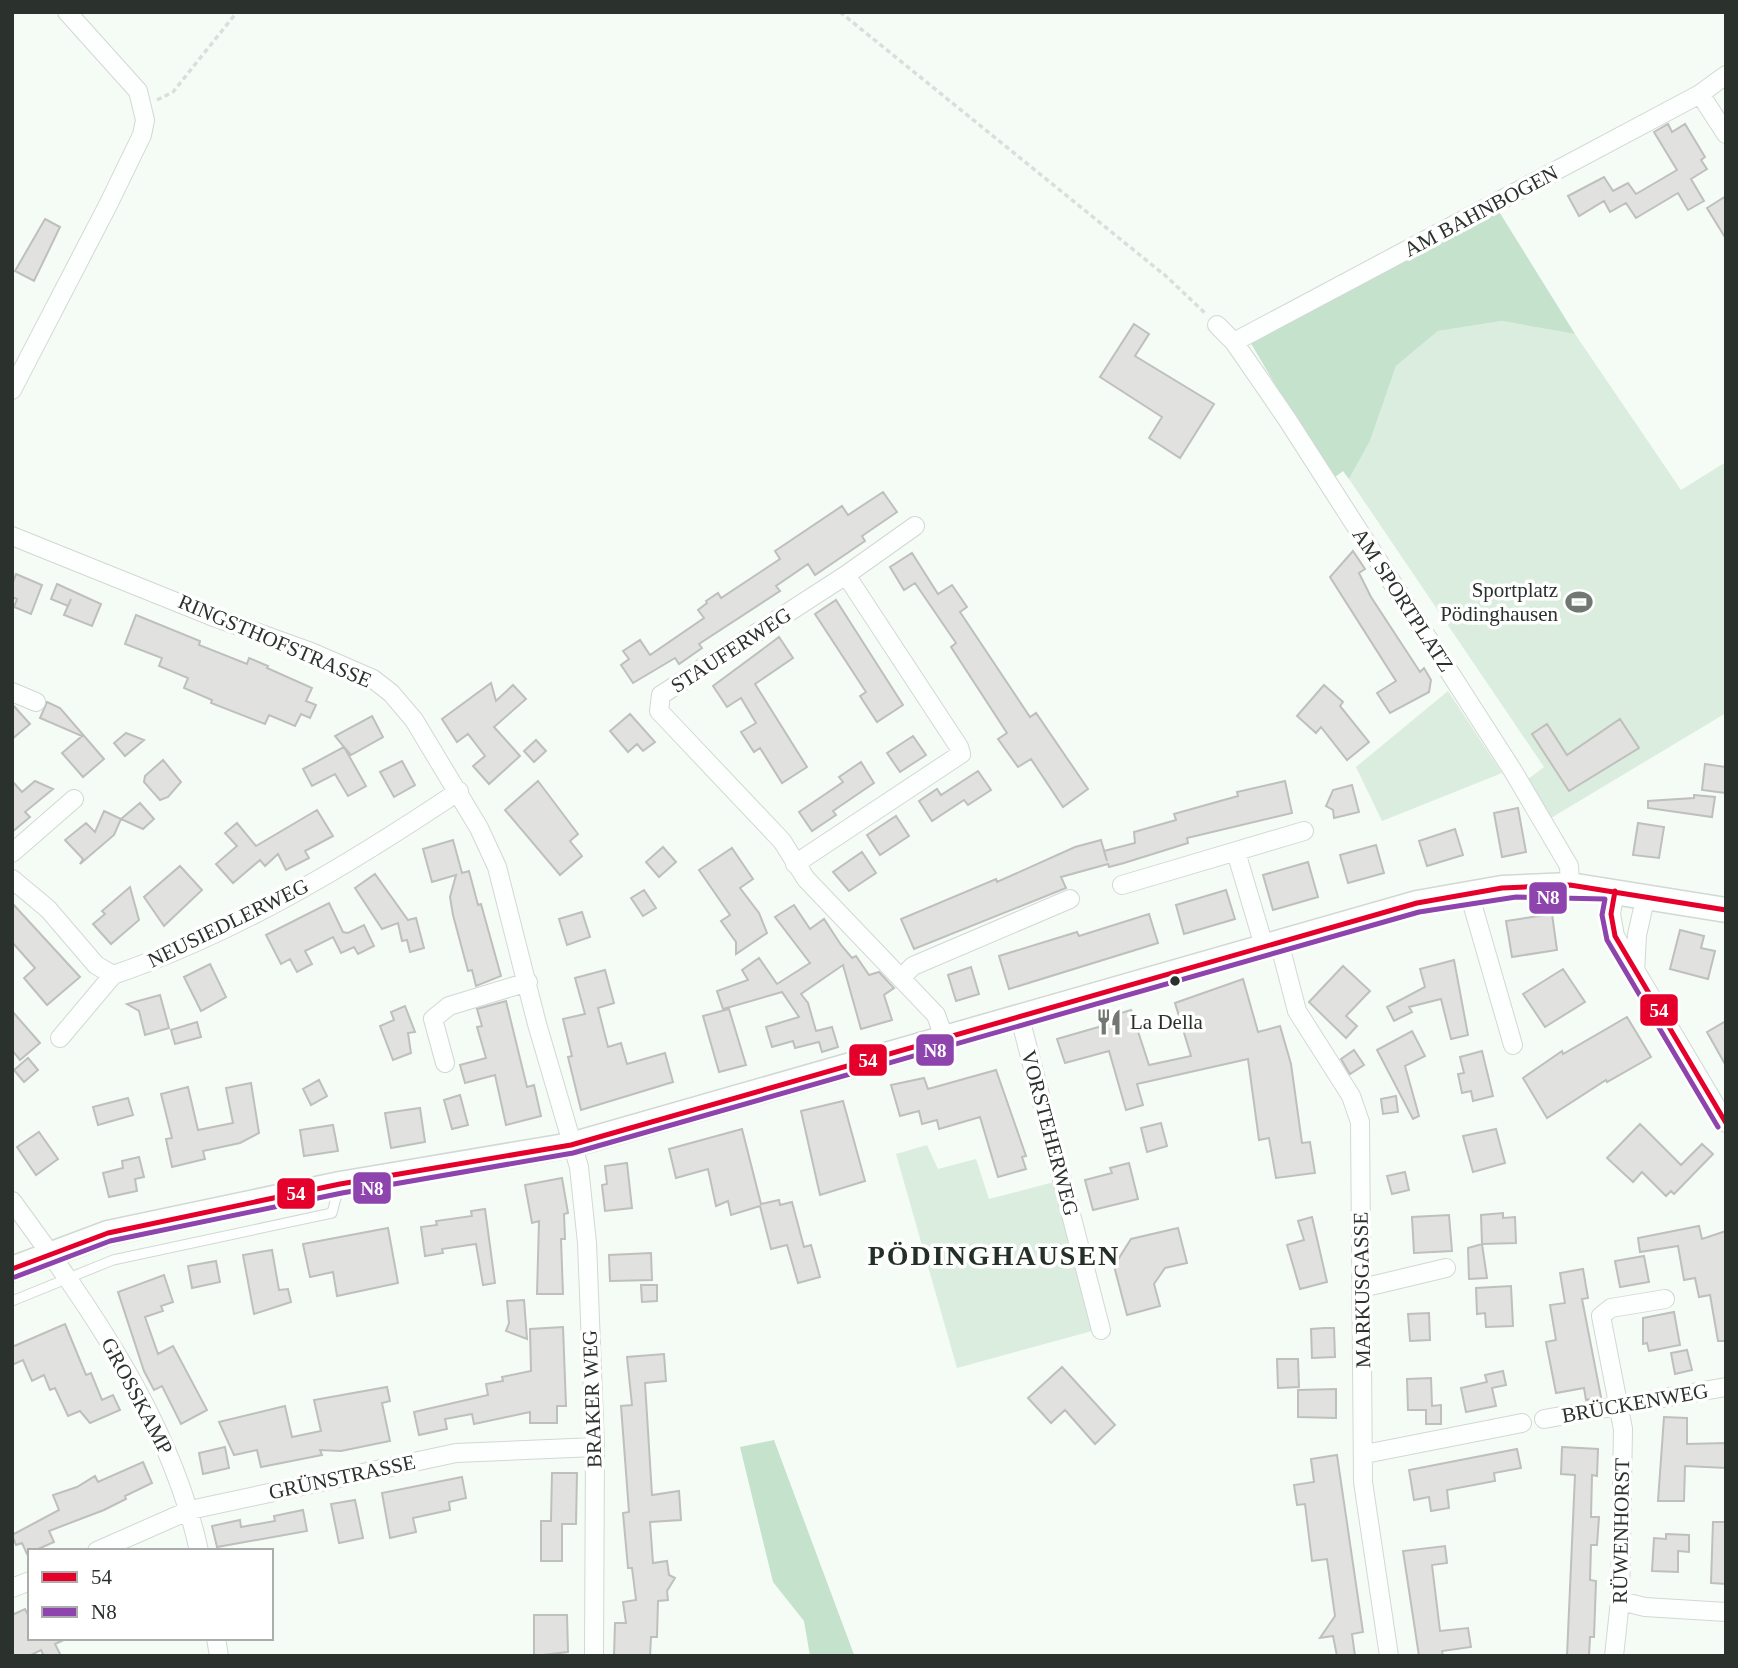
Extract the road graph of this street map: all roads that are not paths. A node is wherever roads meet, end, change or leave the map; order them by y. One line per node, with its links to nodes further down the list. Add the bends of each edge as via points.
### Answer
1 (67, 12): 7 (street, via 138,91 144,107 142,135)
2 (1726, 75): 3 (street, AM BAHNBOGEN)
3 (1700, 93): 4 (street); 6 (street, AM BAHNBOGEN)
4 (1726, 134)
5 (1217, 325): 6 (street, AM SPORTPLATZ)
6 (1234, 342): 21 (street, AM SPORTPLATZ, via 1513,771 1569,866)
7 (12, 390)
8 (915, 526): 10 (street, STAUFERWEG)
9 (12, 536): 13 (street, RINGSTHOFSTRASSE, via 373,680 414,720)
10 (846, 575): 18 (street, via 961,754); 18 (street, STAUFERWEG, via 661,695 659,711 782,841)
11 (12, 692): 12 (street)
12 (36, 702)
13 (459, 791): 29 (street, NEUSIEDLERWEG, via 333,873 156,960); 31 (street, RINGSTHOFSTRASSE, via 497,867)
14 (74, 799): 17 (street)
15 (1304, 831): 16 (street)
16 (1236, 852): 20 (street); 27 (street, MARKUSGASSE)
17 (12, 853)
18 (796, 864): 30 (street, STAUFERWEG)
19 (12, 879): 29 (street, via 48,909 96,965)
20 (1122, 885)
21 (1570, 885): 22 (main road); 23 (main road)
22 (1615, 891): 24 (main road); 28 (street, via 1615,936)
23 (1469, 893): 27 (main road); 35 (street)
24 (1646, 895): 26 (main road); 28 (street)
25 (1070, 899): 30 (street, via 914,966)
26 (1726, 910)
27 (1271, 944): 32 (main road); 45 (street, MARKUSGASSE, via 1297,1011 1351,1096 1360,1122)
28 (1635, 972): 37 (street)
29 (113, 975): 33 (street)
30 (901, 978): 34 (street, STAUFERWEG, via 936,1015)
31 (528, 982): 36 (street, via 449,1006 433,1019); 38 (street, RINGSTHOFSTRASSE)
32 (1020, 1018): 34 (main road); 48 (street, VORSTEHERWEG)
33 (60, 1038)
34 (944, 1040): 38 (main road)
35 (1513, 1045)
36 (445, 1063)
37 (1726, 1123)
38 (571, 1145): 39 (main road); 53 (street, BRAKER WEG, via 579,1167 587,1243)
39 (340, 1184): 41 (main road, via 108,1233); 44 (lane, via 332,1213 113,1260)
40 (12, 1200): 41 (street, GROSSKAMP)
41 (50, 1252): 43 (main road); 44 (street, GROSSKAMP)
42 (1446, 1268): 45 (street)
43 (12, 1269)
44 (67, 1277): 47 (lane); 55 (street, GROSSKAMP, via 115,1352 177,1471)
45 (1362, 1287): 54 (street, MARKUSGASSE)
46 (1665, 1298): 50 (street, RÜWENHORST, via 1611,1308 1601,1316)
47 (12, 1301)
48 (1101, 1330)
49 (1726, 1387): 50 (street, BRÜCKENWEG)
50 (1618, 1406): 51 (street, BRÜCKENWEG); 58 (street, RÜWENHORST, via 1623,1443)
51 (1544, 1419)
52 (1522, 1423): 54 (street)
53 (595, 1447): 55 (street, GRÜNSTRASSE, via 456,1453); 60 (street, BRAKER WEG)
54 (1365, 1454): 61 (street, MARKUSGASSE, via 1363,1482)
55 (190, 1510): 56 (street, GRÜNSTRASSE); 57 (street, GROSSKAMP)
56 (102, 1549)
57 (200, 1549)
58 (1620, 1601): 59 (street); 62 (street, RÜWENHORST)
59 (1726, 1612)
60 (594, 1656)
61 (1389, 1656)
62 (1614, 1656)

